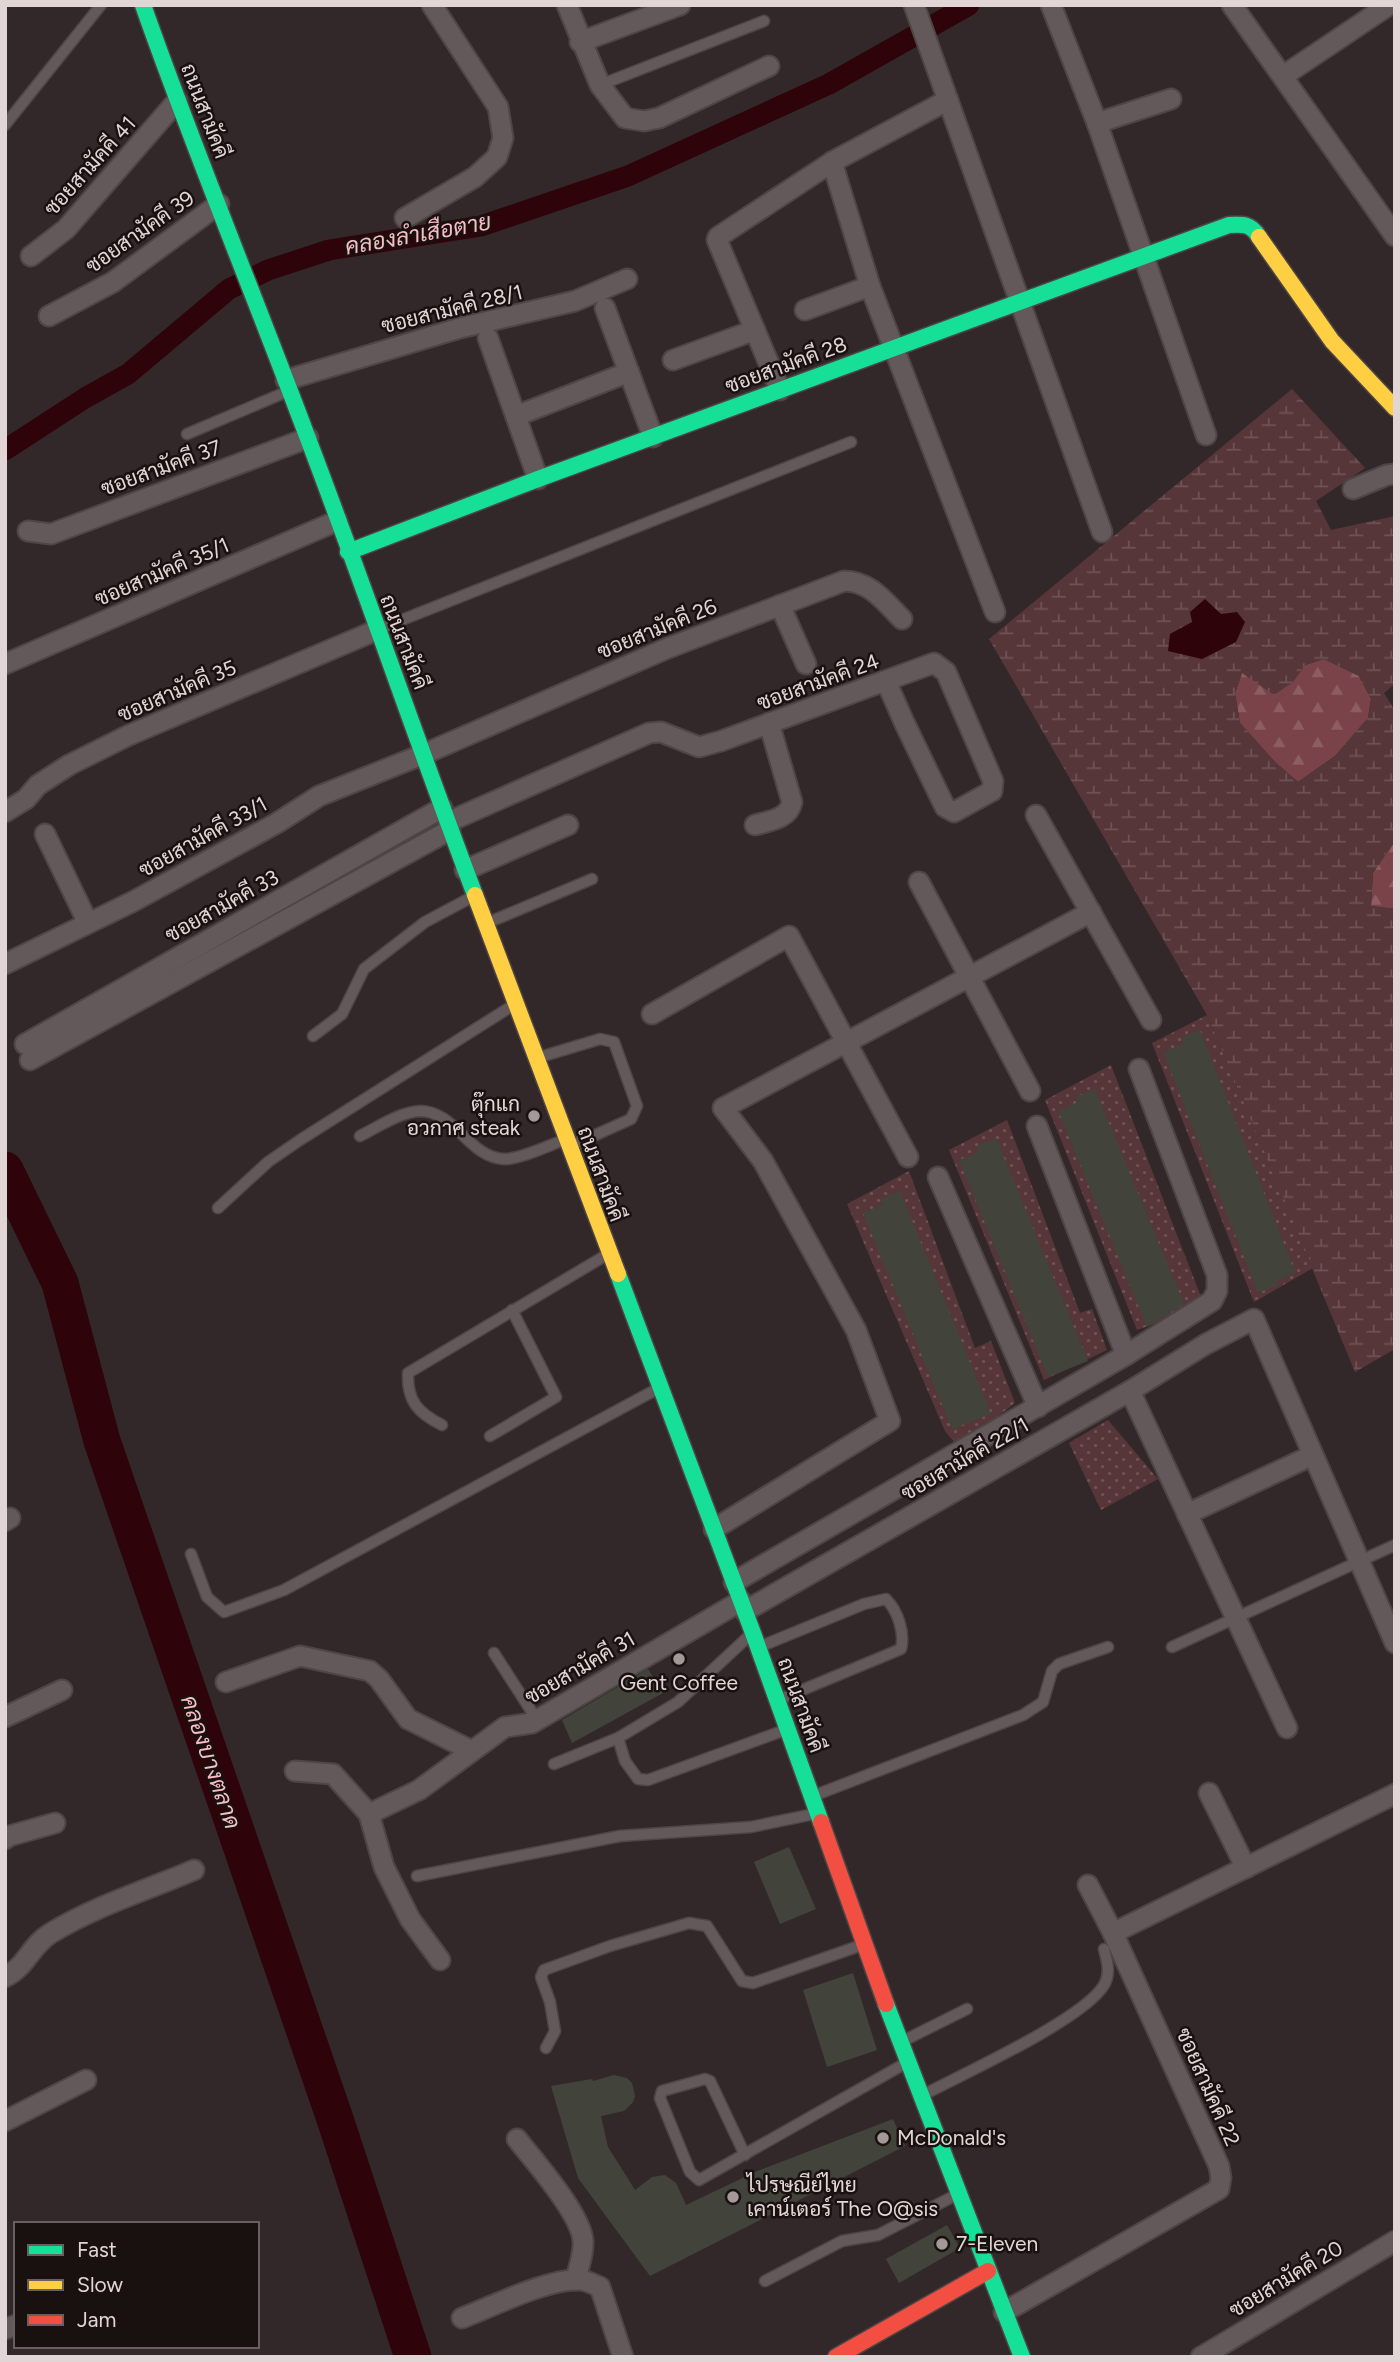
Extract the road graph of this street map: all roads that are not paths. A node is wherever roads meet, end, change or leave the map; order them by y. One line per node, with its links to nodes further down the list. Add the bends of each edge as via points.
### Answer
1 (101, 5): 19 (lane)
2 (143, 5): 17 (main road, ถนนสามัคคี)
3 (432, 5): 22 (street, via 498,107 503,138 497,157 475,177)
4 (567, 5): 11 (street)
5 (680, 5): 11 (street)
6 (1051, 5): 18 (street)
7 (1232, 5): 13 (street)
8 (1389, 5): 13 (street)
9 (916, 13): 16 (street)
10 (764, 21): 14 (lane)
11 (580, 42): 14 (street)
12 (769, 66): 14 (street, via 644,121 625,118)
13 (1283, 76): 23 (street)
14 (600, 85)
15 (1171, 99): 18 (street)
16 (948, 100): 20 (street); 28 (street)
17 (177, 101): 21 (main road, ถนนสามัคคี); 25 (street, ซอยสามัคคี 41, via 66,229)
18 (1097, 123): 24 (street)
19 (5, 125)
20 (832, 162): 27 (street); 32 (street, via 718,236)
21 (219, 204): 31 (street, ซอยสามัคคี 39, via 113,282); 37 (main road, ถนนสามัคคี)
22 (405, 218)
23 (1395, 236)
24 (1144, 255): 28 (main road, ซอยสามัคคี 28); 39 (main road, ซอยสามัคคี 28, via 1229,225 1250,225 1332,341); 42 (street)
25 (31, 256)
26 (627, 279): 37 (street, ซอยสามัคคี 28/1, via 575,301 460,328)
27 (870, 286): 30 (street); 34 (street)
28 (1019, 301): 34 (main road, ซอยสามัคคี 28); 51 (street)
29 (605, 308): 36 (street)
30 (804, 310)
31 (49, 316)
32 (755, 330): 35 (street); 38 (street)
33 (488, 338): 40 (street)
34 (893, 348): 38 (main road, ซอยสามัคคี 28); 54 (street)
35 (673, 360)
36 (629, 372): 40 (street); 43 (street)
37 (288, 385): 41 (lane); 44 (main road, ถนนสามัคคี)
38 (780, 390): 43 (main road, ซอยสามัคคี 28)
39 (1395, 408)
40 (516, 416): 47 (street)
41 (187, 434)
42 (1206, 435)
43 (653, 437): 47 (main road, ซอยสามัคคี 28)
44 (308, 438): 49 (main road, ถนนสามัคคี); 50 (street, ซอยสามัคคี 37, via 51,534)
45 (850, 442): 56 (lane)
46 (1395, 474): 48 (street)
47 (538, 479): 52 (main road, ซอยสามัคคี 28)
48 (1353, 489)
49 (337, 521): 52 (main road, ถนนสามัคคี); 57 (street, ซอยสามัคคี 35/1)
50 (28, 531)
51 (1102, 532)
52 (348, 552): 56 (main road, ถนนสามัคคี)
53 (780, 605): 55 (street, ซอยสามัคคี 26, via 853,581 876,593); 58 (street); 61 (street, ซอยสามัคคี 26, via 668,648)
54 (995, 612)
55 (902, 619)
56 (377, 630): 61 (main road, ถนนสามัคคี); 62 (street, ซอยสามัคคี 35, via 69,765)
57 (5, 664)
58 (806, 664)
59 (887, 681): 59 (street, ซอยสามัคคี 24, via 934,663 946,672 993,781 992,791 954,811 945,807); 60 (street, ซอยสามัคคี 24)
60 (769, 723): 64 (street, ซอยสามัคคี 24, via 699,747 661,732 649,733); 66 (street, via 792,802 785,816)
61 (424, 754): 64 (main road, ถนนสามัคคี); 73 (street, ซอยสามัคคี 33/1, via 319,796)
62 (5, 812)
63 (1036, 815): 72 (street)
64 (447, 820): 68 (main road, ถนนสามัคคี); 82 (street, ซอยสามัคคี 24)
65 (568, 825): 68 (street)
66 (755, 825)
67 (46, 834): 73 (street)
68 (466, 870): 71 (main road, ถนนสามัคคี)
69 (592, 878): 74 (lane)
70 (919, 882): 76 (street)
71 (475, 895): 74 (main road, ถนนสามัคคี); 80 (lane, via 425,922 364,970 342,1014)
72 (1091, 912): 76 (street); 79 (street)
73 (88, 923): 75 (street, ซอยสามัคคี 33/1)
74 (486, 923): 77 (main road, ถนนสามัคคี)
75 (5, 964)
76 (970, 977): 81 (street); 85 (street)
77 (515, 1004): 83 (main road, ถนนสามัคคี); 91 (lane, via 268,1162)
78 (652, 1014): 81 (street, via 789,936)
79 (1150, 1020)
80 (313, 1035)
81 (846, 1042): 89 (street); 102 (street, via 723,1108 763,1161 856,1330 890,1421)
82 (27, 1052)
83 (536, 1058): 88 (main road, ถนนสามัคคี); 88 (lane, via 600,1039 614,1042 637,1106 631,1119)
84 (1139, 1069): 94 (street, via 1217,1275 1217,1291 1212,1301)
85 (1030, 1091)
86 (1037, 1126): 94 (street)
87 (360, 1136): 88 (lane, via 405,1114 423,1111 443,1118 487,1157 506,1159)
88 (568, 1143): 92 (main road, ถนนสามัคคี)
89 (908, 1157)
90 (938, 1177): 97 (street)
91 (219, 1208)
92 (608, 1253): 93 (lane); 95 (main road, ถนนสามัคคี)
93 (512, 1310): 98 (lane, via 408,1373 412,1398 422,1416); 99 (lane, via 556,1397)
94 (1126, 1355): 97 (street)
95 (659, 1388): 102 (main road, ถนนสามัคคี); 104 (lane, via 284,1590 224,1612 207,1597)
96 (1130, 1391): 100 (street, ซอยสามัคคี 22/1, via 1254,1319); 101 (street); 107 (street, ซอยสามัคคี 22/1)
97 (1038, 1407): 106 (street)
98 (442, 1425)
99 (490, 1436)
100 (1313, 1455): 101 (street); 105 (street)
101 (1187, 1514): 108 (street)
102 (714, 1529): 106 (main road, ถนนสามัคคี)
103 (1395, 1545): 105 (lane)
104 (191, 1554)
105 (1359, 1561): 108 (lane); 110 (street)
106 (734, 1582): 107 (main road, ถนนสามัคคี)
107 (743, 1606): 109 (main road, ถนนสามัคคี); 118 (street, ซอยสามัคคี 31)
108 (1235, 1616): 112 (lane); 119 (street)
109 (756, 1640): 116 (main road, ถนนสามัคคี); 116 (lane, via 886,1599 904,1637 901,1649); 121 (lane, via 678,1702)
110 (1395, 1643)
111 (1108, 1647): 127 (lane, via 1059,1664 1052,1671 1043,1702 1023,1716)
112 (1172, 1647)
113 (494, 1653): 118 (lane)
114 (226, 1682): 122 (street, via 300,1656 370,1671 408,1718)
115 (62, 1690): 117 (street)
116 (777, 1700): 120 (main road, ถนนสามัคคี)
117 (5, 1717)
118 (537, 1720): 122 (street, ซอยสามัคคี 31, via 505,1727)
119 (1287, 1728)
120 (788, 1729): 121 (lane, via 642,1781 625,1760); 127 (main road, ถนนสามัคคี)
121 (618, 1738): 123 (lane)
122 (472, 1751): 128 (street, ซอยสามัคคี 31, via 419,1790)
123 (554, 1764)
124 (295, 1771): 128 (street, via 333,1774)
125 (1209, 1793): 132 (street)
126 (1395, 1794): 132 (street)
127 (812, 1797): 129 (main road, ถนนสามัคคี)
128 (369, 1814): 138 (street, via 384,1867 410,1919)
129 (818, 1814): 134 (lane, via 751,1827 620,1836); 137 (main road, ถนนสามัคคี)
130 (55, 1823): 131 (street)
131 (5, 1839)
132 (1246, 1868): 136 (street)
133 (194, 1870): 139 (street, via 61,1927)
134 (417, 1876)
135 (1088, 1885): 136 (street, ซอยสามัคคี 22)
136 (1109, 1941): 145 (lane, via 1109,1972 1092,1999 1052,2027); 154 (street, ซอยสามัคคี 22, via 1219,2166 1219,2189)
137 (866, 1944): 141 (main road, ถนนสามัคคี); 142 (lane, via 753,1983 742,1981 707,1926 689,1923 610,1946 544,1970 541,1977 555,2031)
138 (440, 1960)
139 (5, 1977)
140 (967, 2008): 141 (lane)
141 (900, 2043): 143 (main road, ถนนสามัคคี)
142 (546, 2048)
143 (906, 2063): 145 (main road, ถนนสามัคคี); 148 (lane)
144 (86, 2080): 146 (street)
145 (920, 2097): 149 (main road, ถนนสามัคคี)
146 (5, 2121)
147 (517, 2139): 152 (street, via 577,2223 583,2239)
148 (745, 2155): 148 (lane, via 699,2180 694,2178 660,2098 662,2091 709,2081)
149 (958, 2194): 151 (main road, ถนนสามัคคี); 153 (lane, via 878,2235 842,2241)
150 (1395, 2241): 159 (street, ซอยสามัคคี 20)
151 (988, 2272): 154 (main road, ถนนสามัคคี); 157 (main road)
152 (576, 2280): 155 (street, via 551,2284); 156 (street, via 600,2287)
153 (765, 2281)
154 (1004, 2312): 158 (main road, ถนนสามัคคี)
155 (462, 2318)
156 (623, 2357)
157 (836, 2357)
158 (1022, 2357)
159 (1201, 2357)

